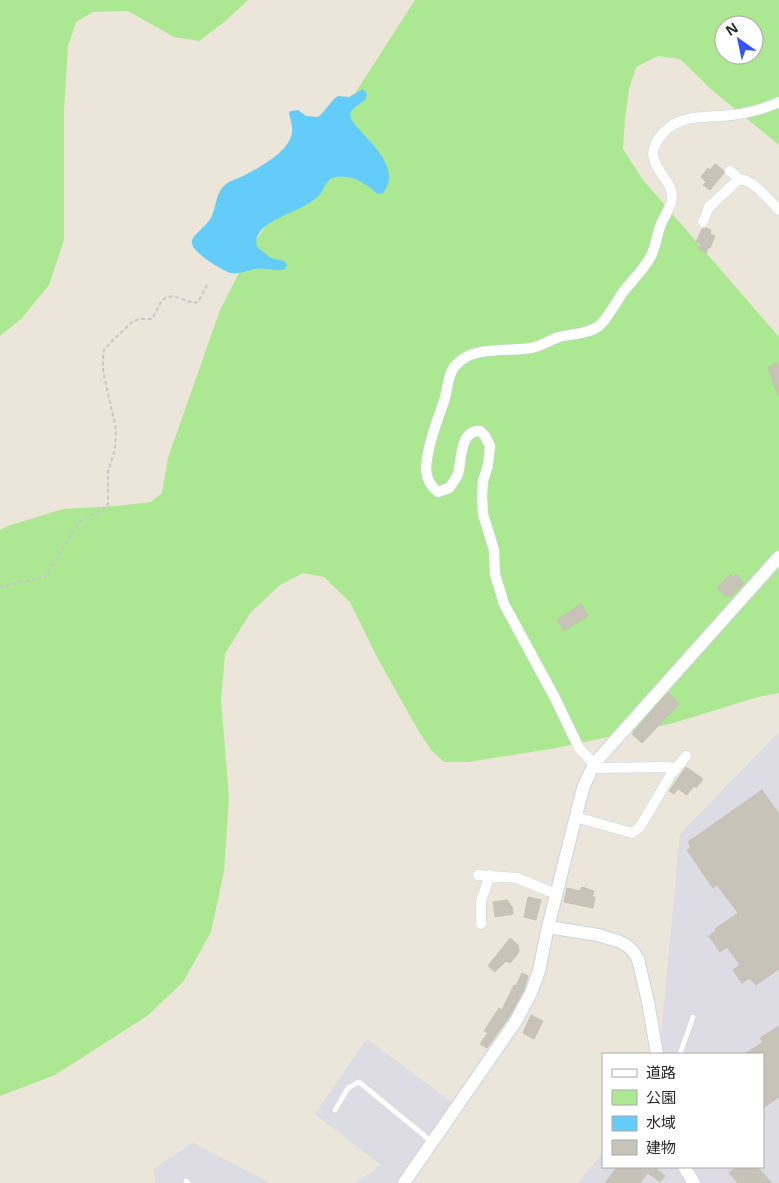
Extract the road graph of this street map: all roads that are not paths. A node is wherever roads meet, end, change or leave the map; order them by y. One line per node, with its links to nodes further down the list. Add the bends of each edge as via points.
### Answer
1 (779, 102): 8 (street, via 754,111 698,116 665,132 655,145 653,155 670,187 672,203 650,258 599,326 534,347 485,352 465,358 450,375 433,431 425,471 426,478 438,492 449,488 458,475 461,452 468,436 480,431 488,439 483,514 494,550 495,574 504,604 579,748)
2 (730, 171): 3 (street)
3 (739, 179): 4 (street, via 745,179); 5 (street, via 709,207)
4 (779, 210)
5 (703, 222)
6 (779, 557): 8 (street)
7 (686, 756): 9 (street)
8 (593, 766): 9 (street); 10 (street, via 583,788)
9 (676, 769): 10 (street, via 640,827 632,833)
10 (576, 818): 13 (street)
11 (478, 875): 12 (street)
12 (490, 875): 13 (street, via 517,878); 14 (street, via 481,901)
13 (556, 894): 15 (street)
14 (481, 924)
15 (548, 927): 17 (street, via 598,935 618,941 632,950 638,959); 20 (street, via 531,993 516,1021)
16 (693, 1017): 18 (lane)
17 (657, 1053)
18 (680, 1053)
19 (335, 1110): 20 (lane, via 348,1088 359,1082)
20 (432, 1142): 22 (street)
21 (685, 1168): 23 (street)
22 (404, 1183)
23 (694, 1183)

